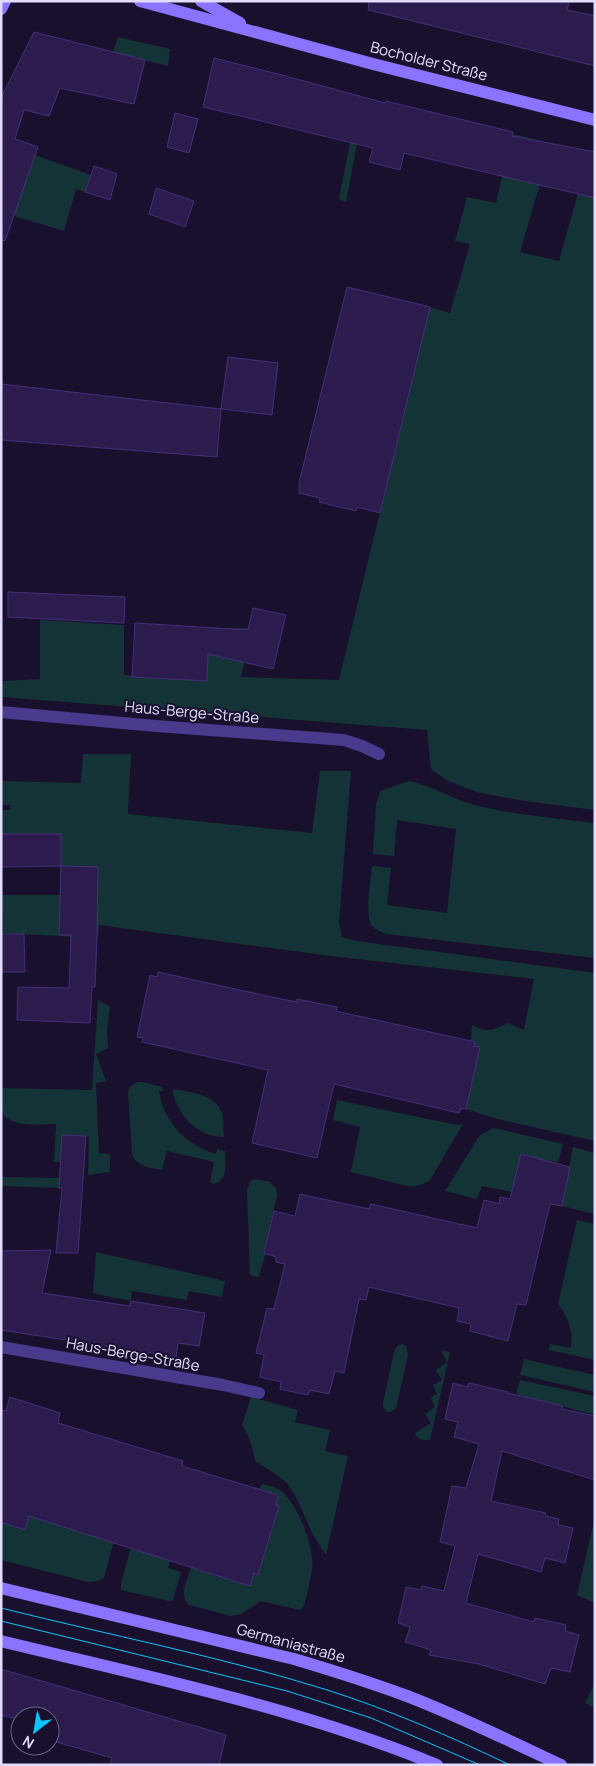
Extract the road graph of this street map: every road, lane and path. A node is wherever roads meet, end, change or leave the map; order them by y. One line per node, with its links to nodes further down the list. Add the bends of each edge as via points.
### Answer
1 (5, 1): 4 (main road)
2 (140, 1): 5 (main road, Bocholder Straße)
3 (201, 1): 5 (main road, Bocholder Straße)
4 (1, 9)
5 (255, 32): 6 (main road, Bocholder Straße)
6 (595, 120)
7 (1, 712): 8 (street, Haus-Berge-Straße, via 344,740)
8 (379, 754)
9 (1, 1347): 10 (street, Haus-Berge-Straße)
10 (260, 1393)
11 (1, 1588): 14 (main road, Germaniastraße, via 285,1656 334,1671 416,1700)
12 (1, 1641): 13 (main road, via 271,1707 392,1746)
13 (437, 1765)
14 (561, 1765)

